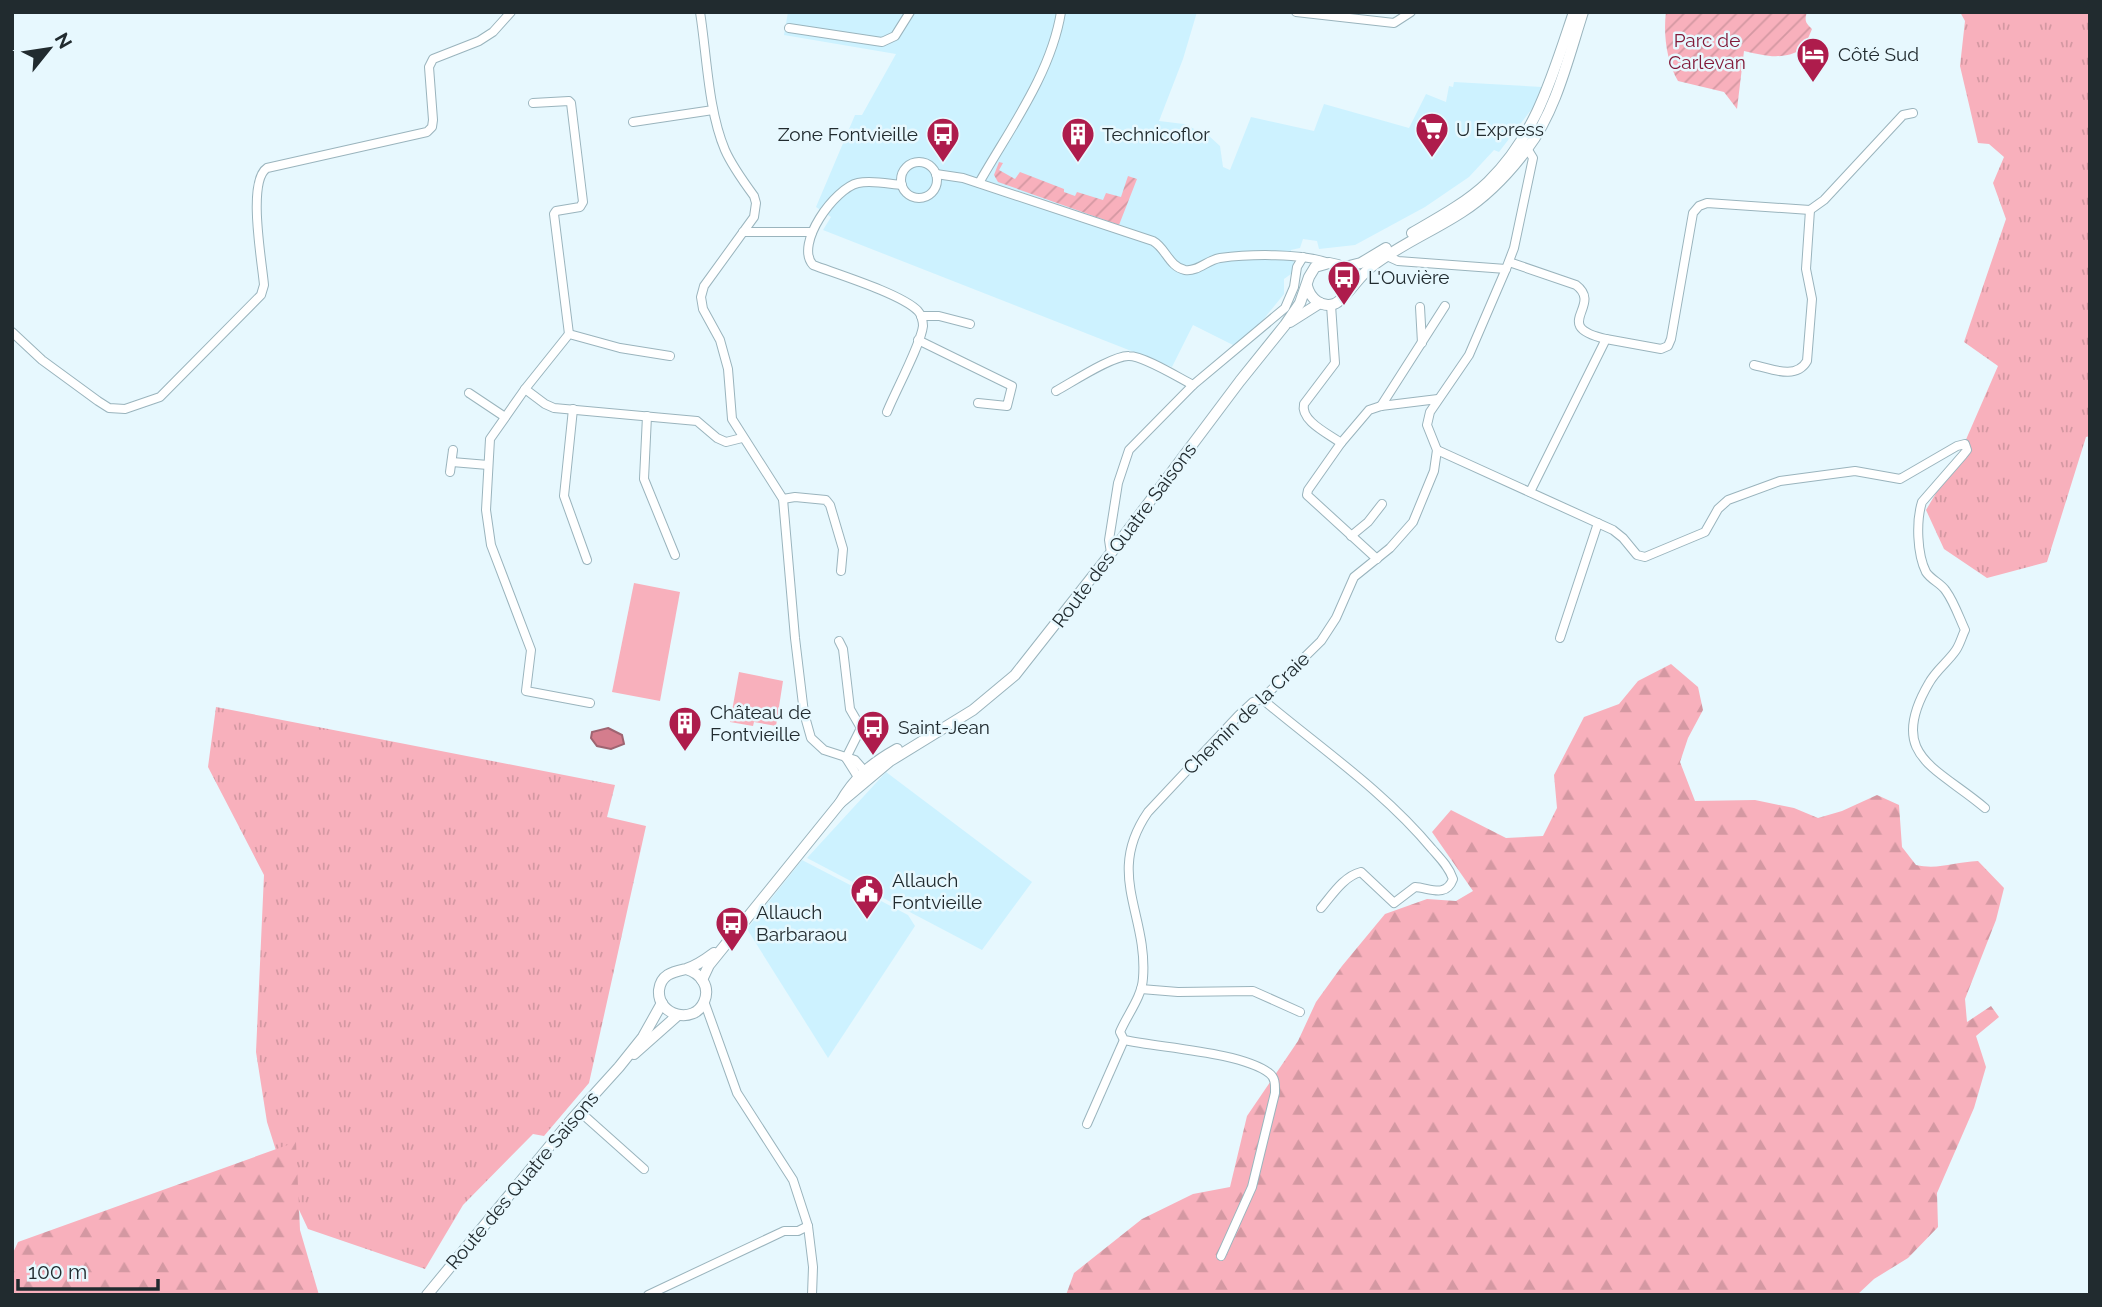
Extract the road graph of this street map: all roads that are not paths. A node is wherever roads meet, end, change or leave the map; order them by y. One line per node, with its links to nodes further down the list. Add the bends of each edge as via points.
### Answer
1 (511, 12): 37 (street, via 479,41 433,59 429,67 433,120 427,132 262,172 257,185 261,295 160,397 125,409 109,408)
2 (700, 12): 11 (street)
3 (910, 12): 9 (street, via 895,36 882,42)
4 (1060, 12): 18 (street, via 1056,38 1042,71)
5 (1296, 12): 6 (street, via 1394,23)
6 (1411, 12)
7 (1574, 12): 14 (main road)
8 (1583, 12): 14 (main road, via 1550,108)
9 (789, 28)
10 (533, 103): 38 (street, via 571,103 583,202 554,214)
11 (713, 110): 13 (street); 21 (street, via 725,150 756,203 754,217)
12 (1913, 113): 20 (street, via 1903,115 1824,200)
13 (633, 122)
14 (1525, 145): 15 (main road); 16 (street, Chemin de la Craie, via 1533,158); 27 (main road, via 1456,207 1361,263)
15 (1518, 159): 16 (street); 23 (main road, via 1474,204)
16 (1530, 170): 26 (street, Chemin de la Craie)
17 (936, 174): 18 (street); 19 (street, via 925,163 914,163 902,174); 19 (street, via 937,185 925,197 908,194)
18 (979, 183): 24 (street, via 1153,241 1183,270 1221,258)
19 (902, 185): 22 (street, via 849,187)
20 (1810, 209): 39 (street, via 1699,206 1693,213 1668,346 1661,349); 43 (street, via 1806,269 1812,299 1807,361 1792,373)
21 (744, 232): 22 (street); 55 (street, via 704,286 701,297 720,340 728,369 732,419)
22 (812, 232): 34 (street, via 808,254 813,265 884,292)
23 (1390, 254): 26 (street, via 1398,261); 30 (main road, Route des Quatre Saisons)
24 (1303, 257): 25 (street); 28 (street); 44 (street, via 1285,308)
25 (1329, 263): 27 (main road); 28 (main road)
26 (1507, 266): 39 (street, via 1583,290 1580,328 1585,334); 48 (street, Chemin de la Craie, via 1469,355)
27 (1342, 268): 30 (main road)
28 (1311, 273): 29 (main road, Route des Quatre Saisons)
29 (1307, 286): 31 (main road, via 1311,296); 36 (main road, Route des Quatre Saisons)
30 (1348, 289): 31 (main road, Route des Quatre Saisons, via 1342,300)
31 (1326, 304): 36 (main road, Route des Quatre Saisons); 56 (street, via 1335,363 1303,410)
32 (1445, 306): 41 (street)
33 (1420, 307): 41 (street)
34 (921, 316): 35 (street); 40 (street)
35 (970, 324)
36 (1284, 325): 67 (main road, Route des Quatre Saisons)
37 (12, 331)
38 (569, 334): 42 (street); 45 (street)
39 (1606, 339): 62 (street)
40 (919, 340): 49 (street, via 1012,386 1007,406); 52 (street)
41 (1422, 343): 50 (street)
42 (670, 356)
43 (1754, 365)
44 (1193, 385): 46 (street, via 1128,356); 67 (street, via 1129,450 1118,483)
45 (525, 389): 51 (street, via 554,408); 54 (street)
46 (1056, 391)
47 (469, 393): 54 (street)
48 (1438, 399): 50 (street); 58 (street, Chemin de la Craie, via 1427,425)
49 (978, 404)
50 (1381, 406): 56 (street, via 1368,410)
51 (573, 410): 53 (street); 70 (street, via 564,496)
52 (887, 412)
53 (647, 416): 55 (street, via 697,421 726,442); 68 (street, via 643,479)
54 (505, 417): 60 (street, via 490,439)
55 (742, 438): 63 (street)
56 (1341, 443): 66 (street, via 1307,495)
57 (453, 450): 59 (street)
58 (1437, 450): 62 (street); 69 (street, Chemin de la Craie, via 1434,471 1413,522)
59 (452, 462): 60 (street); 61 (street)
60 (488, 465): 75 (street, via 486,510 491,545 531,650 526,691)
61 (450, 472)
62 (1530, 492): 65 (street)
63 (783, 499): 71 (street, via 826,500 843,549); 76 (street, via 808,731 824,751)
64 (1382, 504): 66 (street)
65 (1598, 523): 72 (street); 78 (street, via 1623,538 1637,555 1648,556 1706,532 1728,500 1780,481 1855,471 1900,479 1965,444 1963,455 1922,502 1919,541 1924,569 1945,589 1965,630 1957,649 1928,684 1915,712 1912,733 1916,750 1941,777)
66 (1351, 536): 69 (street)
67 (1111, 553): 77 (main road, Route des Quatre Saisons, via 1015,675 973,710)
68 (675, 555)
69 (1377, 559): 74 (street, Chemin de la Craie, via 1354,577 1321,641)
70 (587, 560)
71 (841, 571)
72 (1560, 638)
73 (839, 641): 76 (street, via 850,709 861,728)
74 (1262, 699): 79 (street, via 1392,806 1453,879 1451,886 1437,892 1415,887 1394,903 1361,872 1355,873); 83 (street, Chemin de la Craie, via 1238,716 1137,828 1128,876 1142,952)
75 (590, 703)
76 (846, 758): 77 (street, via 855,760)
77 (864, 776): 80 (main road, Route des Quatre Saisons)
78 (1985, 808)
79 (1321, 908)
80 (724, 945): 81 (main road, Route des Quatre Saisons); 82 (main road, Route des Quatre Saisons)
81 (685, 969): 82 (main road); 85 (main road, Route des Quatre Saisons, via 665,977 659,990)
82 (702, 980): 84 (main road)
83 (1142, 989): 86 (street, via 1253,991); 89 (street, Chemin de la Craie, via 1120,1032)
84 (704, 1001): 87 (main road, Route des Quatre Saisons); 88 (street)
85 (662, 1003): 87 (main road); 90 (main road, Route des Quatre Saisons, via 643,1037)
86 (1300, 1012)
87 (684, 1015): 88 (street); 90 (main road, Route des Quatre Saisons)
88 (711, 1023): 94 (street, via 737,1093 793,1180)
89 (1124, 1040): 92 (street); 95 (street, via 1233,1058 1274,1079 1275,1093 1252,1187)
90 (618, 1067): 91 (main road, Route des Quatre Saisons)
91 (579, 1111): 93 (street); 97 (main road, Route des Quatre Saisons)
92 (1087, 1124)
93 (644, 1169)
94 (808, 1226): 96 (street, via 784,1231); 99 (street)
95 (1221, 1256)
96 (665, 1291): 98 (street)
97 (426, 1295)
98 (648, 1295)
99 (812, 1295)

